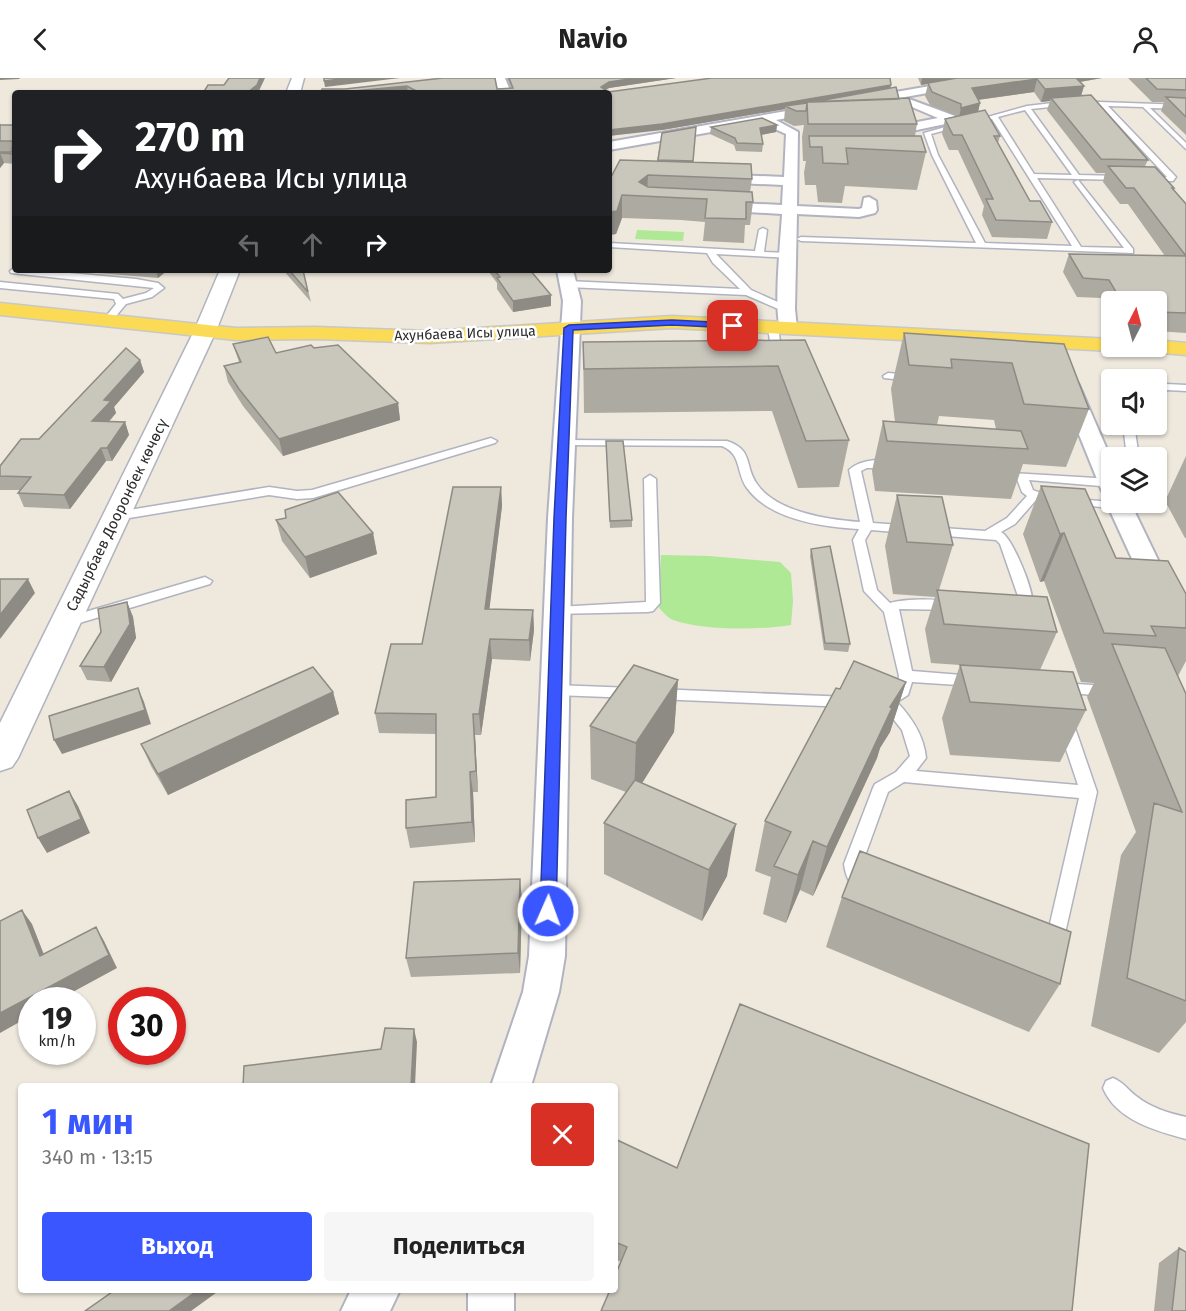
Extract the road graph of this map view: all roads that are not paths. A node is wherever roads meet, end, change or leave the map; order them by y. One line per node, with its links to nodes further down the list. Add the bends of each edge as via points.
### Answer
1 (995, 78): 8 (street)
2 (909, 102): 11 (street, via 951,119)
3 (1103, 104): 4 (lane); 6 (lane); 18 (lane, via 1176,179)
4 (1144, 105): 5 (lane); 13 (lane)
5 (1186, 107)
6 (1027, 108): 7 (lane); 19 (lane)
7 (994, 116): 9 (lane); 15 (lane)
8 (762, 118): 12 (street); 14 (street, via 797,132)
9 (983, 119)
10 (973, 122): 26 (lane, via 927,133)
11 (868, 130)
12 (612, 145)
13 (1186, 147)
14 (795, 171): 16 (street); 22 (street)
15 (1032, 176): 19 (lane); 27 (lane)
16 (698, 177)
17 (1125, 178): 19 (lane)
18 (1137, 178)
19 (1078, 179): 27 (lane, via 1130,251)
20 (869, 201): 22 (street, via 870,210 859,213)
21 (695, 205): 22 (street)
22 (790, 209): 30 (street)
23 (763, 230): 29 (lane)
24 (801, 239): 26 (lane)
25 (612, 245): 28 (lane)
26 (982, 246): 27 (lane)
27 (1078, 249)
28 (710, 251): 29 (lane); 36 (lane)
29 (759, 254): 30 (lane)
30 (790, 256): 40 (street)
31 (13, 273): 35 (lane)
32 (37, 273): 37 (lane, via 136,282 160,288 149,296)
33 (229, 273): 41 (main road, Садырбаев Дооронбек көчөсү)
34 (566, 277): 36 (lane); 42 (street, via 572,301)
35 (0, 284): 37 (lane, via 114,295)
36 (748, 292): 40 (lane)
37 (122, 302): 39 (lane)
38 (0, 309): 39 (main road, Ахунбаева Исы улица)
39 (108, 320): 41 (main road, Ахунбаева Исы улица)
40 (782, 322): 42 (main road, Ахунбаева Исы улица, via 672,322); 46 (lane, via 776,348); 47 (main road, Ахунбаева Исы улица)
41 (205, 331): 42 (main road, Ахунбаева Исы улица); 63 (main road, Садырбаев Дооронбек көчөсү)
42 (572, 338): 53 (street)
43 (1167, 348): 44 (main road)
44 (1186, 349)
45 (1101, 350): 47 (main road, Ахунбаева Исы улица)
46 (758, 353)
47 (1060, 370): 54 (street)
48 (888, 376): 49 (lane)
49 (922, 379)
50 (1167, 387): 51 (lane)
51 (1186, 388)
52 (491, 441): 63 (lane, via 313,494 269,491)
53 (564, 443): 64 (lane, via 734,446 741,451 745,474 756,492 778,506 813,520); 69 (street)
54 (1101, 463)
55 (910, 468): 64 (lane, via 865,464 855,470)
56 (988, 474): 57 (lane)
57 (1022, 476): 59 (lane); 61 (lane)
58 (650, 479): 69 (lane, via 653,603 648,608)
59 (1101, 490)
60 (1101, 493): 61 (lane, via 1042,499)
61 (1033, 496): 65 (lane, via 1011,521)
62 (1124, 513): 72 (street)
63 (117, 516): 71 (main road, Садырбаев Дооронбек көчөсү)
64 (867, 526): 65 (lane); 70 (lane, via 859,540 871,591)
65 (989, 534): 68 (lane, via 1000,536 1006,543 1026,599 1024,606)
66 (205, 581): 71 (lane)
67 (969, 607): 70 (lane, via 904,604)
68 (1001, 609)
69 (557, 611): 75 (street)
70 (891, 611): 73 (lane)
71 (66, 622): 78 (main road, Садырбаев Дооронбек көчөсү)
72 (1186, 646)
73 (906, 676): 74 (lane); 77 (lane, via 903,691)
74 (985, 682)
75 (555, 690): 77 (lane); 83 (street, via 547,956 541,992)
76 (1119, 692): 80 (lane, via 1047,687)
77 (874, 703): 79 (lane, via 914,735 918,758)
78 (0, 758)
79 (902, 777): 80 (lane); 81 (lane, via 881,788 853,864 855,877)
80 (1089, 792): 82 (lane, via 1053,948)
81 (878, 891)
82 (1043, 955)
83 (512, 1083)
84 (1113, 1088): 85 (lane, via 1137,1111)
85 (1186, 1128)
86 (375, 1293): 88 (street)
87 (491, 1293): 89 (street)
88 (364, 1311)
89 (490, 1311)

